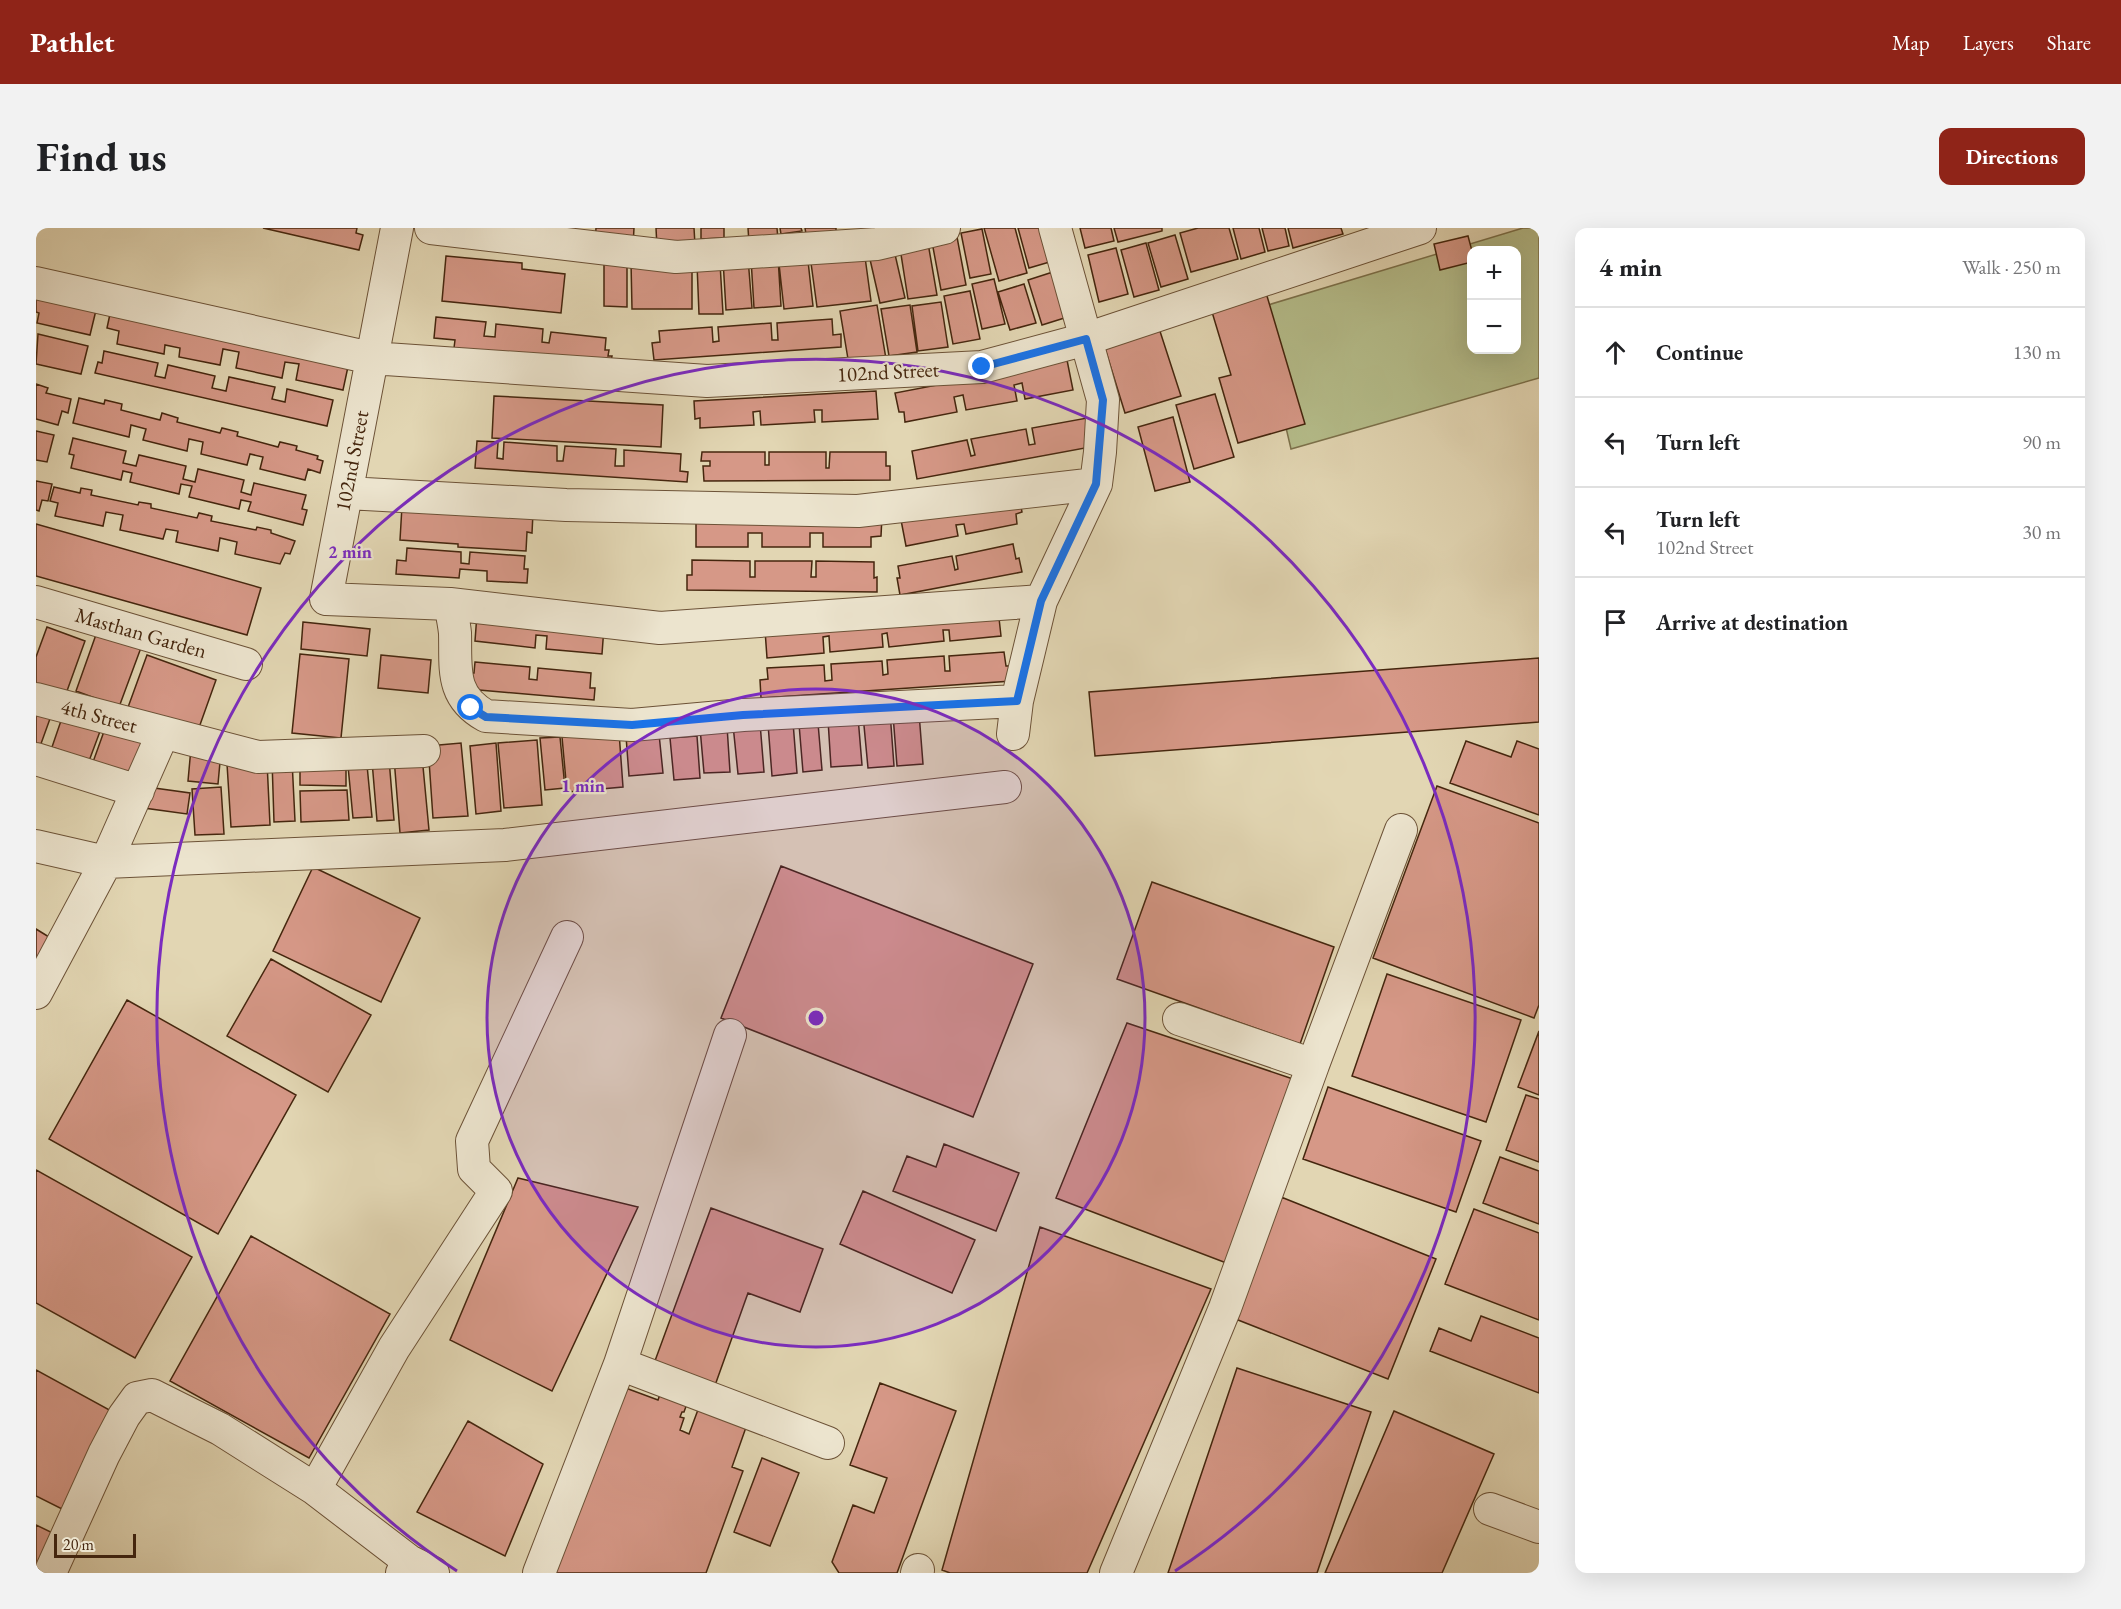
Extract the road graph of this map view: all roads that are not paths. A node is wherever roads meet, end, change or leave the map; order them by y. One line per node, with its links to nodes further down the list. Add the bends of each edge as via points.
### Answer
1 (397, 228): 8 (street, 102nd Street)
2 (431, 228): 3 (street, via 676,257 877,244)
3 (944, 228)
4 (1055, 228): 7 (street)
5 (1420, 228): 7 (street, 102nd Street)
6 (36, 283): 8 (street)
7 (1086, 339): 8 (street, 102nd Street, via 982,367 707,381); 9 (street, via 1103,400)
8 (371, 358): 10 (street, 102nd Street)
9 (1096, 484): 10 (street, via 858,511 566,505); 11 (street)
10 (347, 494): 13 (street, 102nd Street, via 326,599)
11 (1041, 601): 13 (street, via 660,628); 16 (street)
12 (36, 602): 14 (street, Masthan Garden)
13 (450, 604): 16 (street, via 460,693 471,708 486,717 632,725 743,715)
14 (246, 664)
15 (36, 699): 17 (street, 4th Street)
16 (1017, 701): 18 (street)
17 (163, 733): 19 (street, 4th Street, via 258,757); 22 (street)
18 (1013, 734)
19 (424, 751)
20 (36, 759): 22 (street)
21 (1005, 787): 25 (street, via 505,845)
22 (138, 791): 25 (street)
23 (1401, 830): 30 (street)
24 (36, 846): 25 (street)
25 (106, 862): 27 (street)
26 (567, 937): 33 (street, via 472,1141 474,1169 496,1191 394,1348)
27 (36, 993)
28 (1179, 1019): 30 (street)
29 (730, 1035): 31 (street)
30 (1313, 1065): 39 (street, via 1225,1308)
31 (620, 1365): 32 (street); 38 (street)
32 (828, 1443)
33 (315, 1489): 36 (street); 37 (street, via 220,1429 152,1395 137,1398 114,1435)
34 (1490, 1509): 35 (street)
35 (1539, 1527)
36 (415, 1569)
37 (50, 1573)
38 (539, 1573)
39 (1116, 1573)

